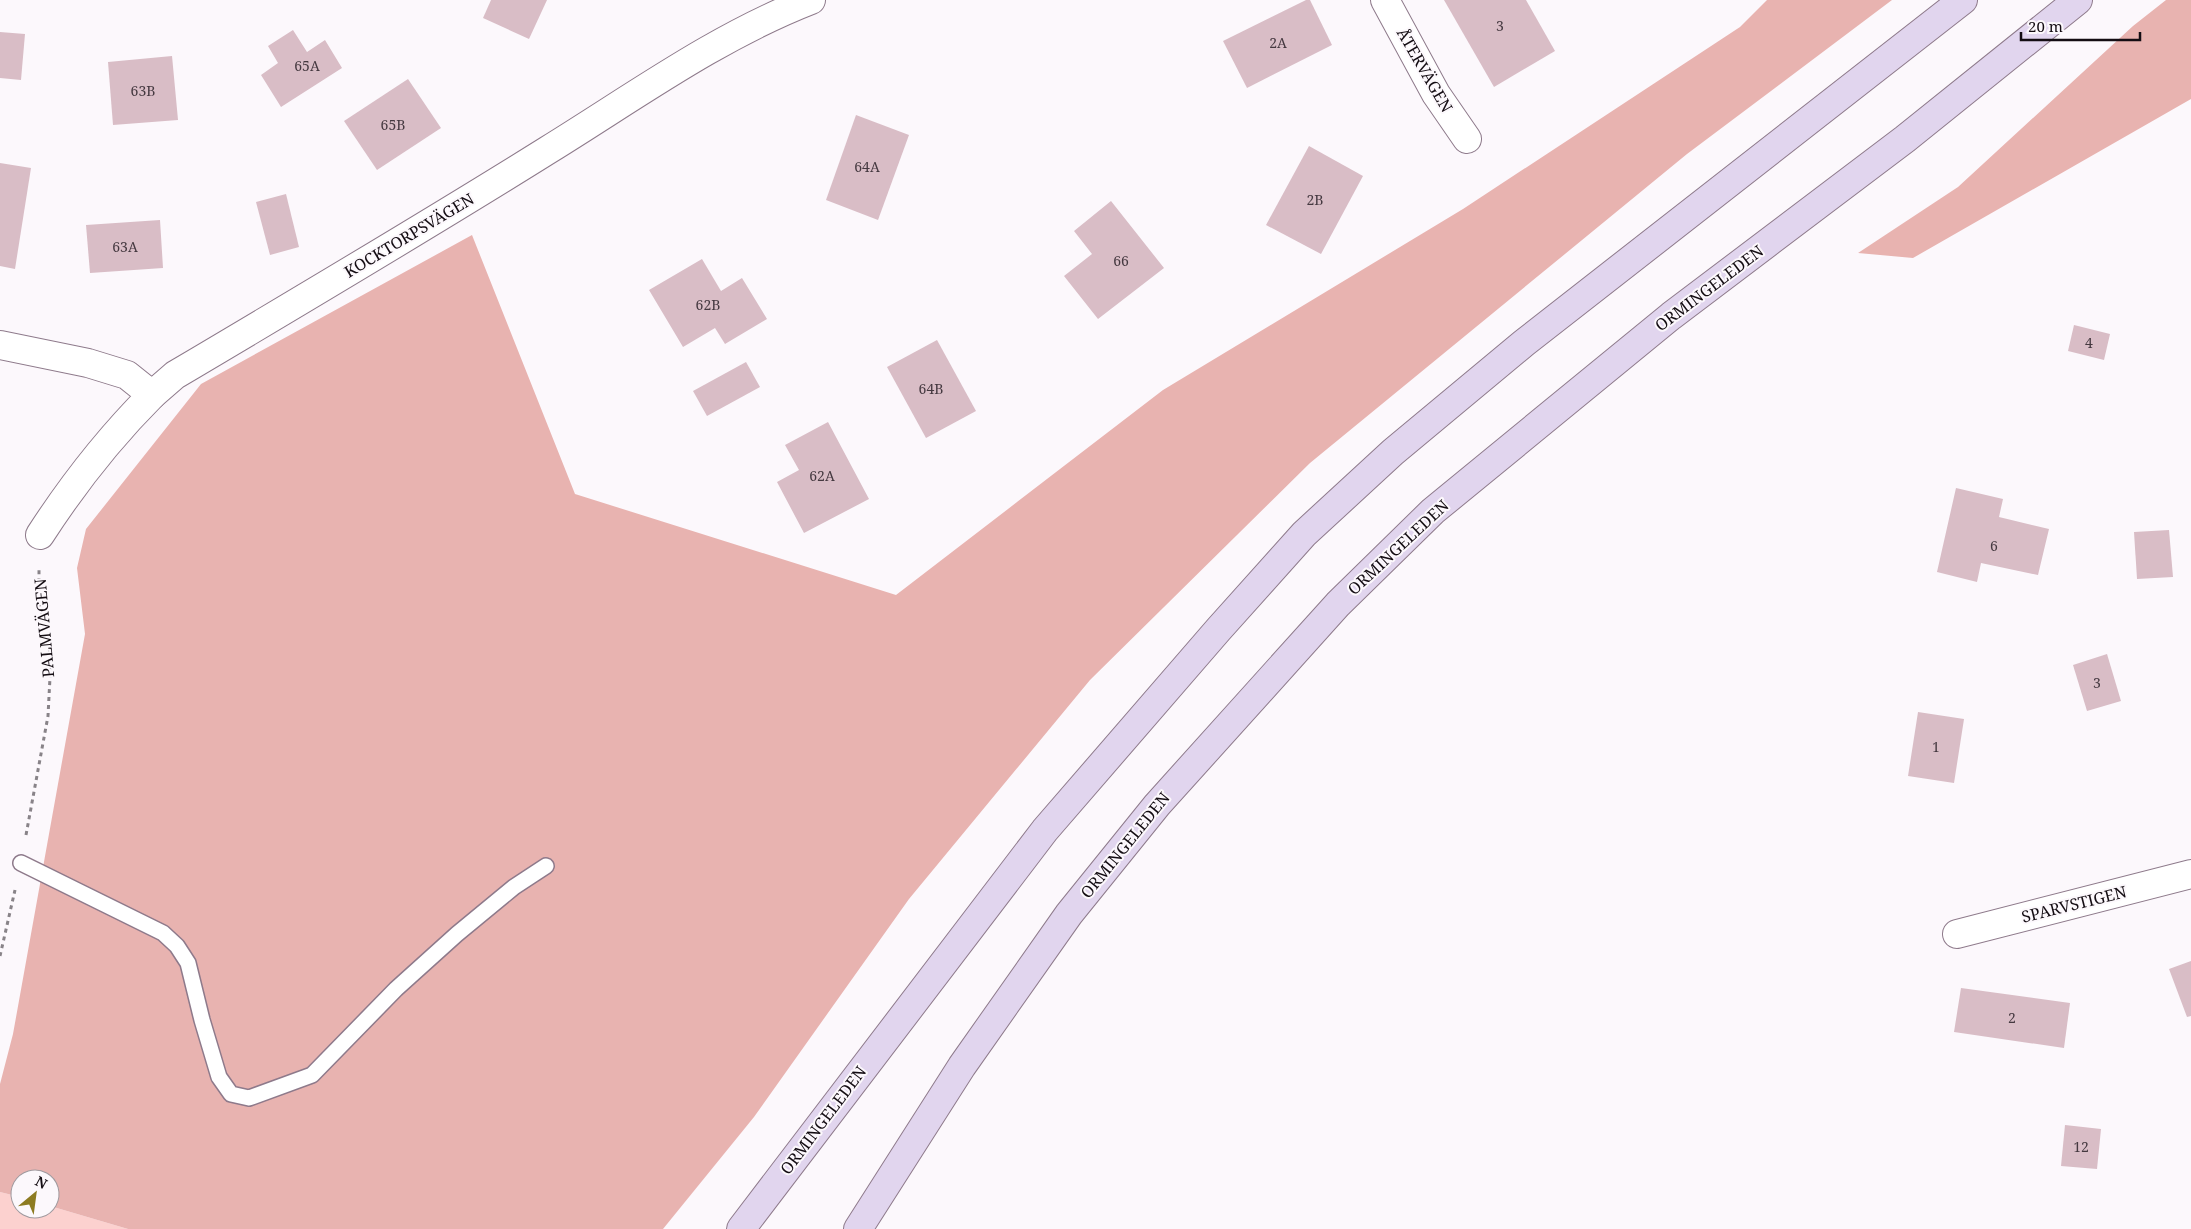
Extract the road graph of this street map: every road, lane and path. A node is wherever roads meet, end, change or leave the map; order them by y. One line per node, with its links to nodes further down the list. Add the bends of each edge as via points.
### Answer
1 (810, 0): 7 (street, KOCKTORPSVÄGEN, via 773,14 716,44 425,226 175,375)
2 (1385, 0): 5 (street, ÅTERVÄGEN, via 1436,94)
3 (1963, 0): 14 (main road, ORMINGELEDEN, via 1524,343 1393,452 1304,534 1045,830)
4 (2078, 0): 15 (main road, ORMINGELEDEN, via 1905,140 1663,322 1433,511 1338,604 1157,805 1069,914 962,1066)
5 (1467, 139)
6 (0, 345): 7 (street, via 88,363 127,375)
7 (152, 395): 8 (street, via 116,432 70,489)
8 (40, 535): 9 (path, PALMVÄGEN, via 39,598 50,658 48,716)
9 (21, 863): 10 (lane, via 163,933 177,946 188,962 219,1077 231,1094 249,1098 312,1075 396,989 457,934 514,887); 13 (path, PALMVÄGEN)
10 (546, 866)
11 (2191, 874): 12 (street, SPARVSTIGEN)
12 (1957, 934)
13 (0, 956)
14 (741, 1229)
15 (858, 1229)

